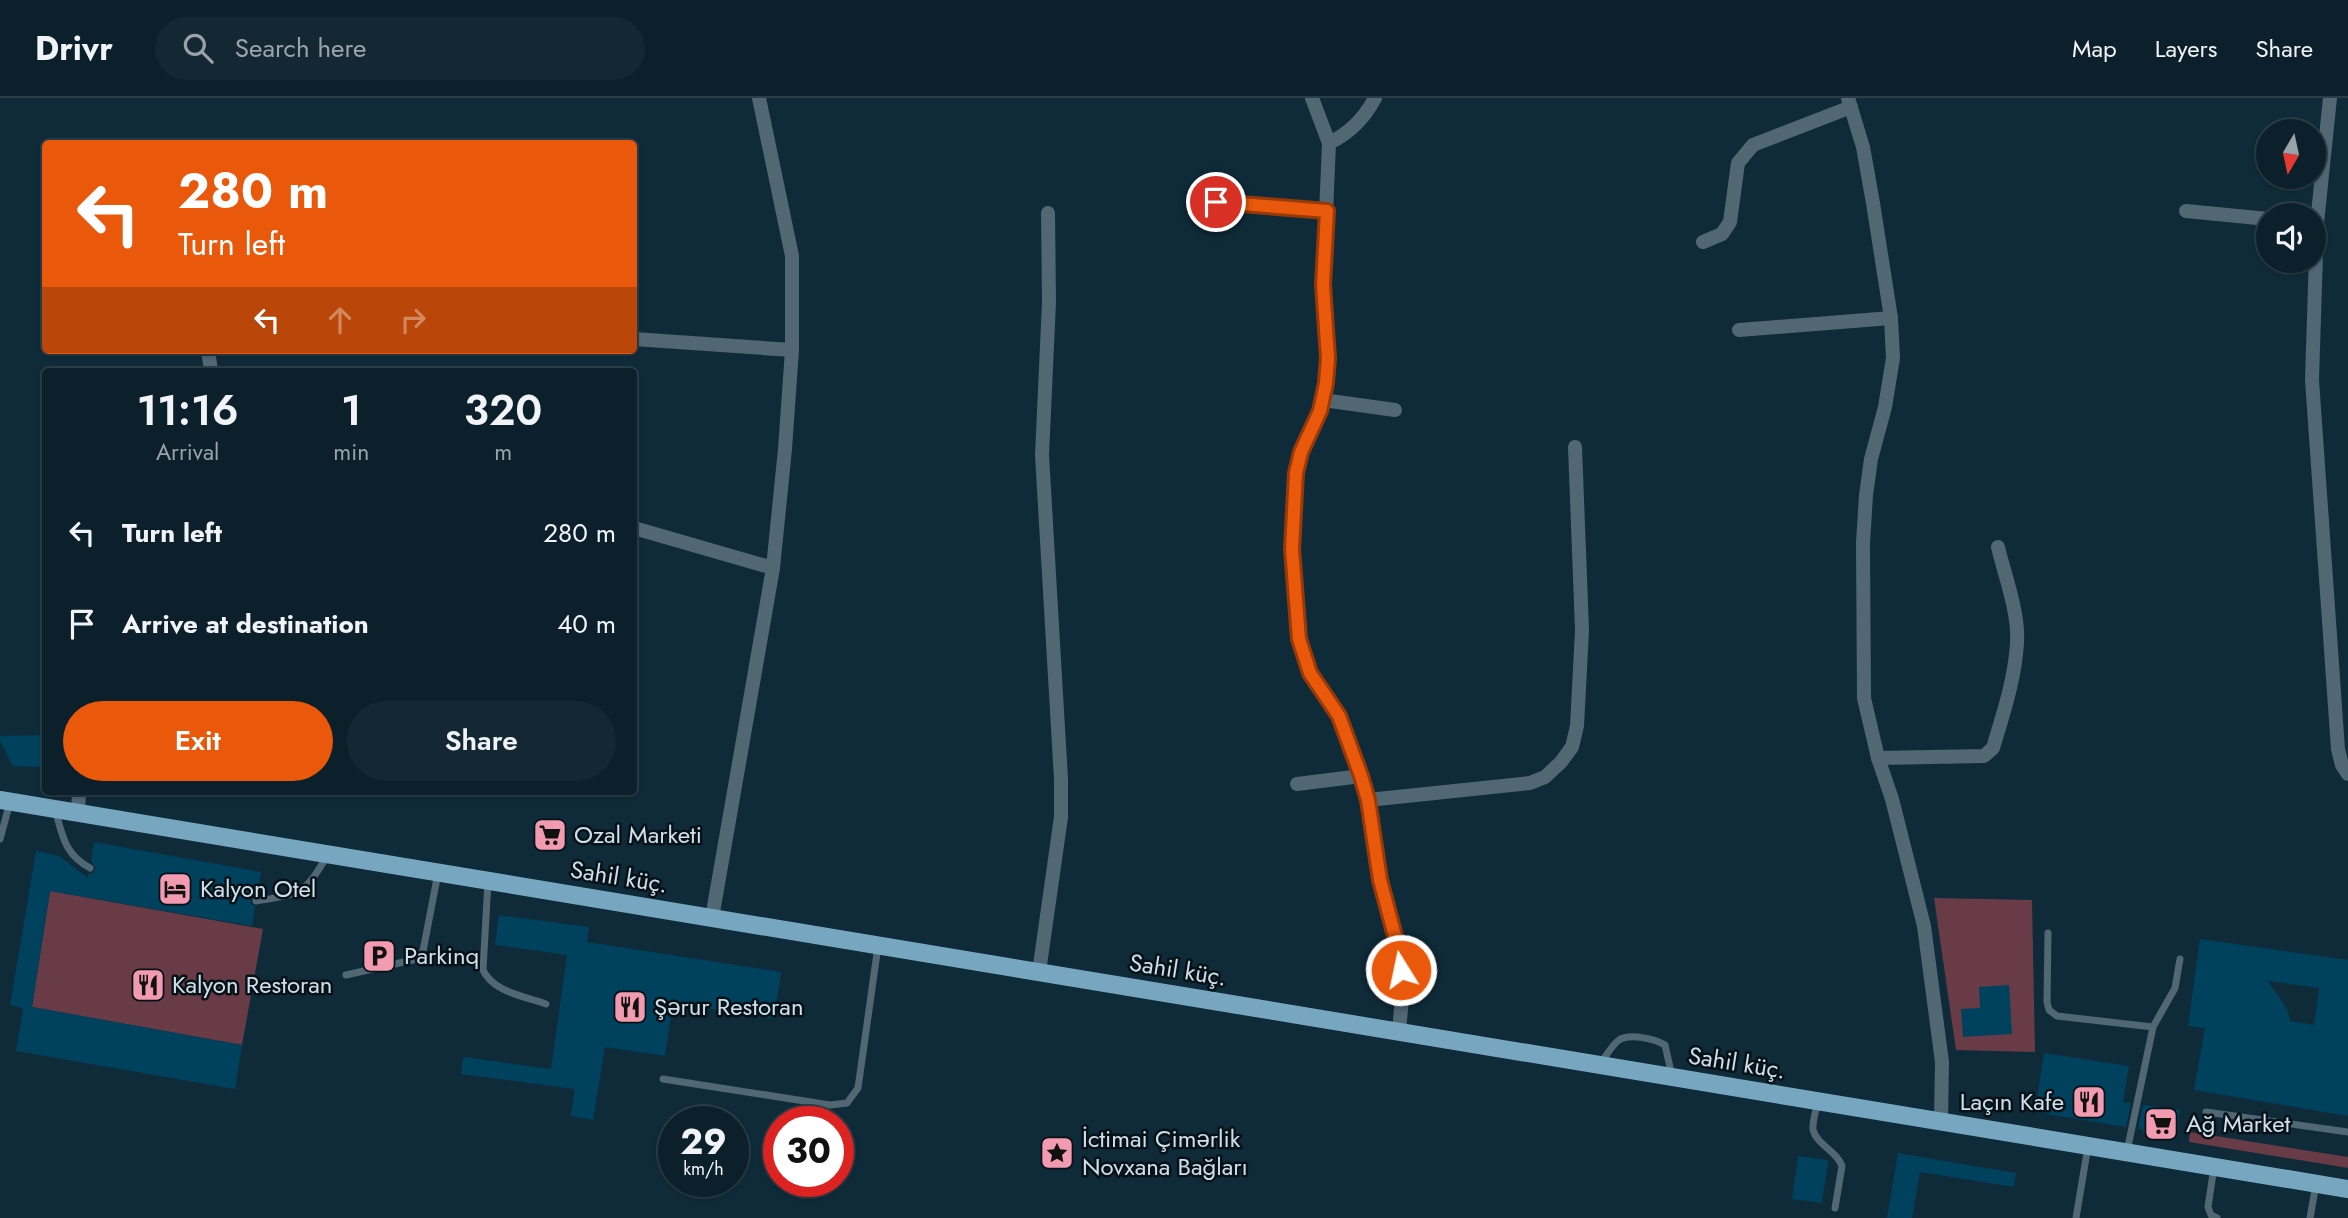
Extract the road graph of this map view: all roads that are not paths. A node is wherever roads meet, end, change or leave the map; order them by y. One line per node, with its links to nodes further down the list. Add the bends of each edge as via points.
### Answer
1 (759, 98): 18 (street, via 792,256)
2 (1312, 98): 6 (street)
3 (1376, 98): 6 (street, via 1358,124)
4 (2330, 98): 8 (street)
5 (1850, 103): 13 (street, via 1753,145 1738,163 1730,222 1722,234); 15 (street, via 1863,147)
6 (1329, 143): 9 (street)
7 (1216, 202): 9 (street)
8 (2317, 203)
9 (1327, 211): 19 (street, via 1323,285 1328,358)
10 (2186, 211): 12 (street)
11 (1048, 213): 44 (street, via 1042,455 1061,817)
12 (2256, 218)
13 (1703, 242)
14 (2313, 273): 26 (street, via 2314,421 2337,749)
15 (1891, 318): 16 (street); 25 (street, via 1893,358 1871,459 1863,544 1864,698)
16 (1739, 330)
17 (637, 340): 18 (street)
18 (792, 350): 24 (street)
19 (1323, 400): 20 (street); 27 (street, via 1296,473 1292,549 1299,639 1310,673 1339,716)
20 (1395, 410)
21 (1575, 447): 30 (street, via 1582,630 1572,747 1545,777 1530,783)
22 (637, 529): 24 (street)
23 (1997, 548): 25 (street, via 2017,640 2013,675 1993,748 1984,756)
24 (773, 568): 40 (street)
25 (1878, 758): 54 (street, via 1924,926 1942,1062)
26 (2348, 774)
27 (1361, 776): 28 (street); 30 (street)
28 (1297, 784)
29 (79, 795): 33 (street)
30 (1368, 800): 48 (street, via 1380,880 1399,951 1403,988)
31 (5, 801): 32 (main road, Sahil küç.); 34 (lane)
32 (55, 809): 33 (main road, Sahil küç.); 36 (lane, via 75,860)
33 (78, 813): 35 (main road, Sahil küç.)
34 (0, 839)
35 (329, 854): 37 (main road, Sahil küç.); 39 (lane, via 304,889)
36 (90, 868)
37 (438, 872): 38 (main road, Sahil küç.); 45 (lane, via 423,951 417,959)
38 (488, 880): 40 (main road, Sahil küç.); 46 (lane, via 483,970 495,986)
39 (256, 901)
40 (712, 918): 42 (main road, Sahil küç.)
41 (2048, 933): 47 (lane, via 2049,1010 2057,1016)
42 (878, 945): 44 (main road, Sahil küç.); 51 (lane, via 858,1088 847,1103 830,1105)
43 (2180, 959): 47 (lane, via 2175,988)
44 (1040, 972): 48 (main road, Sahil küç.)
45 (346, 975)
46 (546, 1004)
47 (2153, 1027): 57 (lane)
48 (1399, 1031): 49 (main road, Sahil küç.)
49 (1600, 1065): 50 (main road, Sahil küç.); 50 (lane, via 1618,1041 1627,1037 1658,1040 1665,1045)
50 (1672, 1077): 52 (main road, Sahil küç.)
51 (663, 1079)
52 (1818, 1101): 54 (main road, Sahil küç.); 61 (lane, via 1813,1129 1842,1166)
53 (2206, 1112): 55 (lane)
54 (1941, 1121): 56 (main road, Sahil küç.)
55 (2348, 1132)
56 (2088, 1146): 57 (main road, Sahil küç.); 62 (lane)
57 (2127, 1152): 58 (main road, Sahil küç.)
58 (2214, 1167): 59 (main road, Sahil küç.); 63 (lane, via 2208,1207)
59 (2316, 1183): 60 (main road, Sahil küç.); 64 (lane)
60 (2348, 1189)
61 (1835, 1208)
62 (2076, 1218)
63 (2217, 1218)
64 (2310, 1218)

